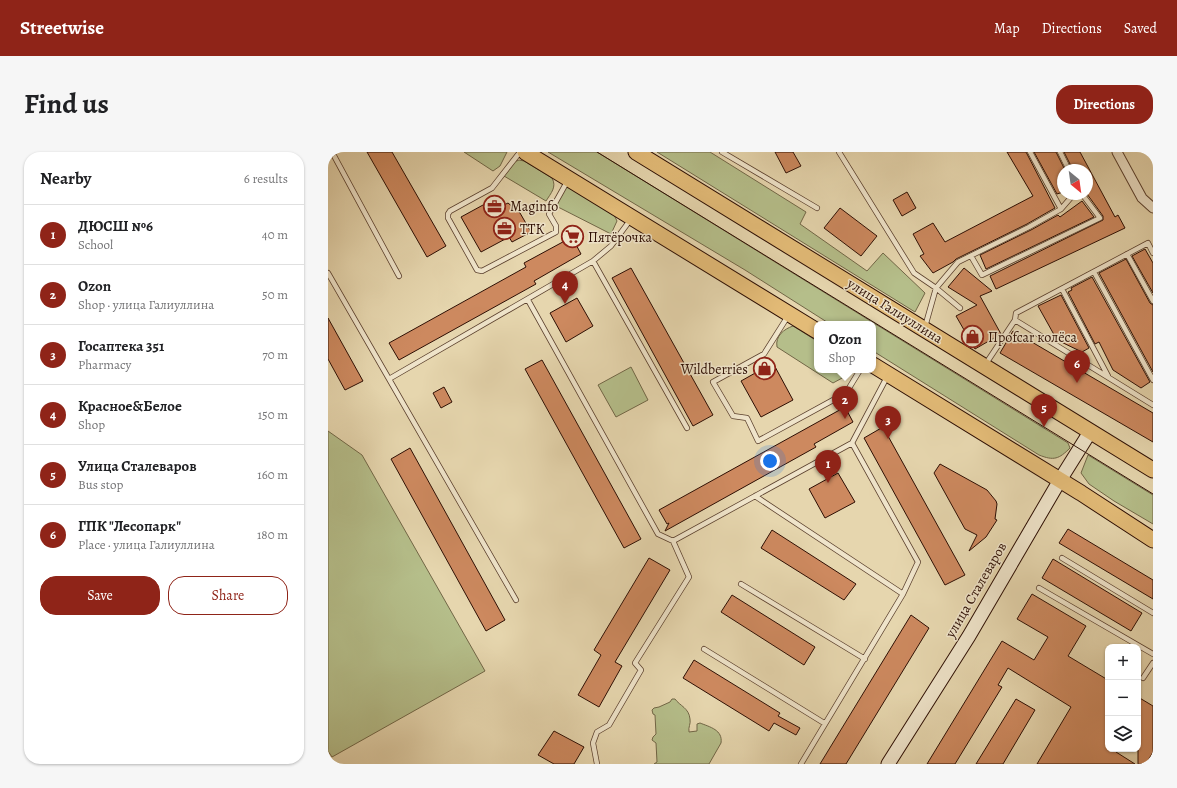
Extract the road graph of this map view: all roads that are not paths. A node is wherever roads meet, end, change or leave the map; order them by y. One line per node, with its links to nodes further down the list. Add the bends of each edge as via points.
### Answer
1 (332, 152): 24 (lane)
2 (520, 152): 11 (lane, via 492,188 448,214 451,224 478,271 556,232 556,226 549,214)
3 (525, 152): 11 (main road)
4 (636, 152): 33 (main road, улица Галиуллина)
5 (722, 152): 14 (lane)
6 (839, 152): 25 (lane, via 914,273)
7 (1030, 152): 15 (lane)
8 (1060, 152): 10 (lane)
9 (1117, 152): 16 (street, via 1142,198)
10 (1066, 164)
11 (569, 179): 17 (main road)
12 (1068, 200): 15 (lane)
13 (1086, 200): 20 (lane, via 1100,218 982,275)
14 (817, 208)
15 (1061, 208): 20 (lane)
16 (1152, 208)
17 (632, 217): 21 (lane, via 611,246); 30 (main road)
18 (1153, 253): 19 (lane, via 1148,243)
19 (1127, 254): 22 (lane); 28 (lane)
20 (971, 256): 25 (lane, via 958,262)
21 (593, 261): 27 (lane); 42 (lane)
22 (1094, 272): 26 (lane); 40 (lane)
23 (328, 273): 39 (lane)
24 (399, 276)
25 (936, 288): 29 (lane); 33 (lane)
26 (1062, 289): 31 (lane, via 1016,313); 38 (lane)
27 (528, 300): 39 (lane); 49 (lane, via 658,534)
28 (1153, 301)
29 (960, 308)
30 (790, 314): 32 (main road); 36 (lane, via 764,354 713,382 733,416 746,418 758,440 846,393)
31 (1014, 320): 34 (lane); 38 (lane)
32 (814, 329)
33 (925, 330): 34 (main road, улица Галиуллина)
34 (984, 366): 43 (main road, улица Галиуллина)
35 (876, 367): 37 (main road)
36 (858, 373)
37 (889, 375): 44 (lane); 46 (main road)
38 (1108, 378): 41 (lane)
39 (389, 379): 54 (lane)
40 (1153, 380)
41 (1153, 405)
42 (687, 428)
43 (1090, 432): 45 (main road, улица Галиуллина); 46 (main road, улица Сталеваров)
44 (852, 442): 47 (lane); 53 (lane, via 918,562)
45 (1153, 470)
46 (1060, 480): 48 (main road); 64 (main road, улица Сталеваров, via 969,636)
47 (755, 496): 49 (lane); 53 (lane)
48 (1153, 540)
49 (673, 541): 62 (lane, via 689,577 635,663 641,670 609,724 597,732 592,743)
50 (1062, 558): 55 (lane)
51 (741, 584): 58 (lane)
52 (1039, 588): 57 (lane)
53 (903, 594): 58 (lane)
54 (516, 600)
55 (1153, 613)
56 (704, 649): 61 (lane)
57 (1153, 654)
58 (865, 659): 61 (lane)
59 (1153, 663): 60 (lane)
60 (1143, 678)
61 (824, 723): 63 (lane)
62 (597, 764)
63 (801, 764)
64 (888, 764)

